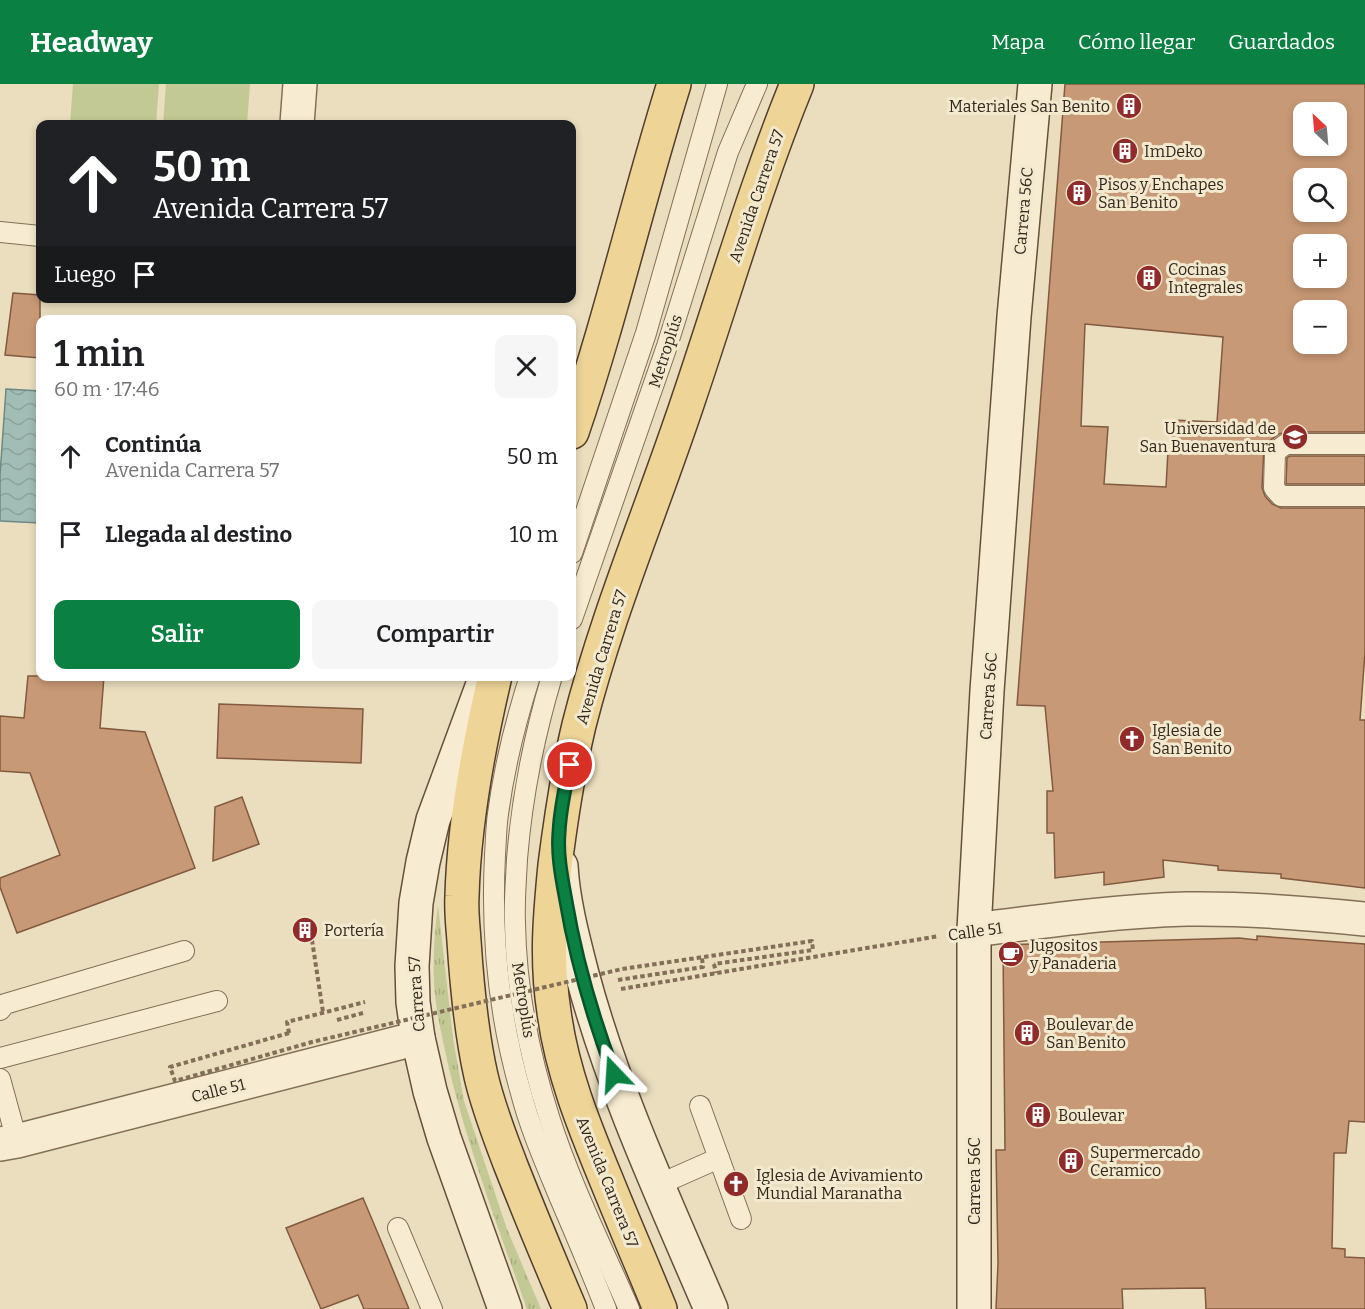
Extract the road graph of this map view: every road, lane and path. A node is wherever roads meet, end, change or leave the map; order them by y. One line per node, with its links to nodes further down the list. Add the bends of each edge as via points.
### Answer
1 (300, 84): 7 (street)
2 (675, 84): 10 (main road)
3 (717, 84): 13 (lane, Metroplús, via 646,333)
4 (757, 84): 14 (lane, Metroplús, via 728,152 667,346)
5 (798, 84): 19 (main road, Avenida Carrera 57, via 754,198 593,675 579,724)
6 (1035, 84): 21 (street, Carrera 56C, via 1013,329)
7 (297, 120)
8 (0, 232): 9 (lane)
9 (36, 236)
10 (576, 420)
11 (1365, 444): 12 (lane, via 1286,444 1275,452 1274,488 1281,495)
12 (1365, 496)
13 (576, 541)
14 (576, 608)
15 (483, 681): 31 (street, Carrera 57, via 433,820 423,862 412,966)
16 (494, 681): 42 (main road, via 475,771 462,897 471,1028 498,1132)
17 (528, 681): 43 (lane, Metroplús, via 498,814 494,877 498,966 521,1096)
18 (551, 681): 44 (lane, Metroplús, via 531,757 520,824 515,891 518,965 535,1068 550,1120)
19 (559, 834): 26 (street, via 561,874 575,947); 45 (main road, Avenida Carrera 57, via 549,968 564,1064 593,1149)
20 (1365, 919): 21 (street, Calle 51, via 1187,909)
21 (974, 930): 25 (path, Calle 51); 47 (street, Carrera 56C)
22 (312, 940): 30 (path)
23 (184, 951): 29 (lane, via 5,1004)
24 (702, 958): 25 (path, bridge, via 812,941 813,950 714,964); 26 (path, via 703,967); 30 (path, bridge, via 610,972 312,1042 175,1081 170,1067 290,1033 287,1022)
25 (716, 973): 26 (path, Calle 51)
26 (602, 987): 37 (street, via 606,1054)
27 (217, 1001): 32 (lane)
28 (364, 1002): 30 (path)
29 (0, 1010)
30 (323, 1012)
31 (418, 1038): 35 (street, Calle 51); 41 (street, Carrera 57, via 444,1138)
32 (0, 1058)
33 (0, 1079): 35 (lane)
34 (700, 1106): 36 (lane)
35 (6, 1148)
36 (719, 1158): 37 (lane); 38 (lane)
37 (658, 1185): 46 (street)
38 (741, 1219)
39 (399, 1228): 40 (lane)
40 (432, 1309)
41 (505, 1309)
42 (570, 1309)
43 (606, 1309)
44 (629, 1309)
45 (660, 1309)
46 (711, 1309)
47 (974, 1309)

